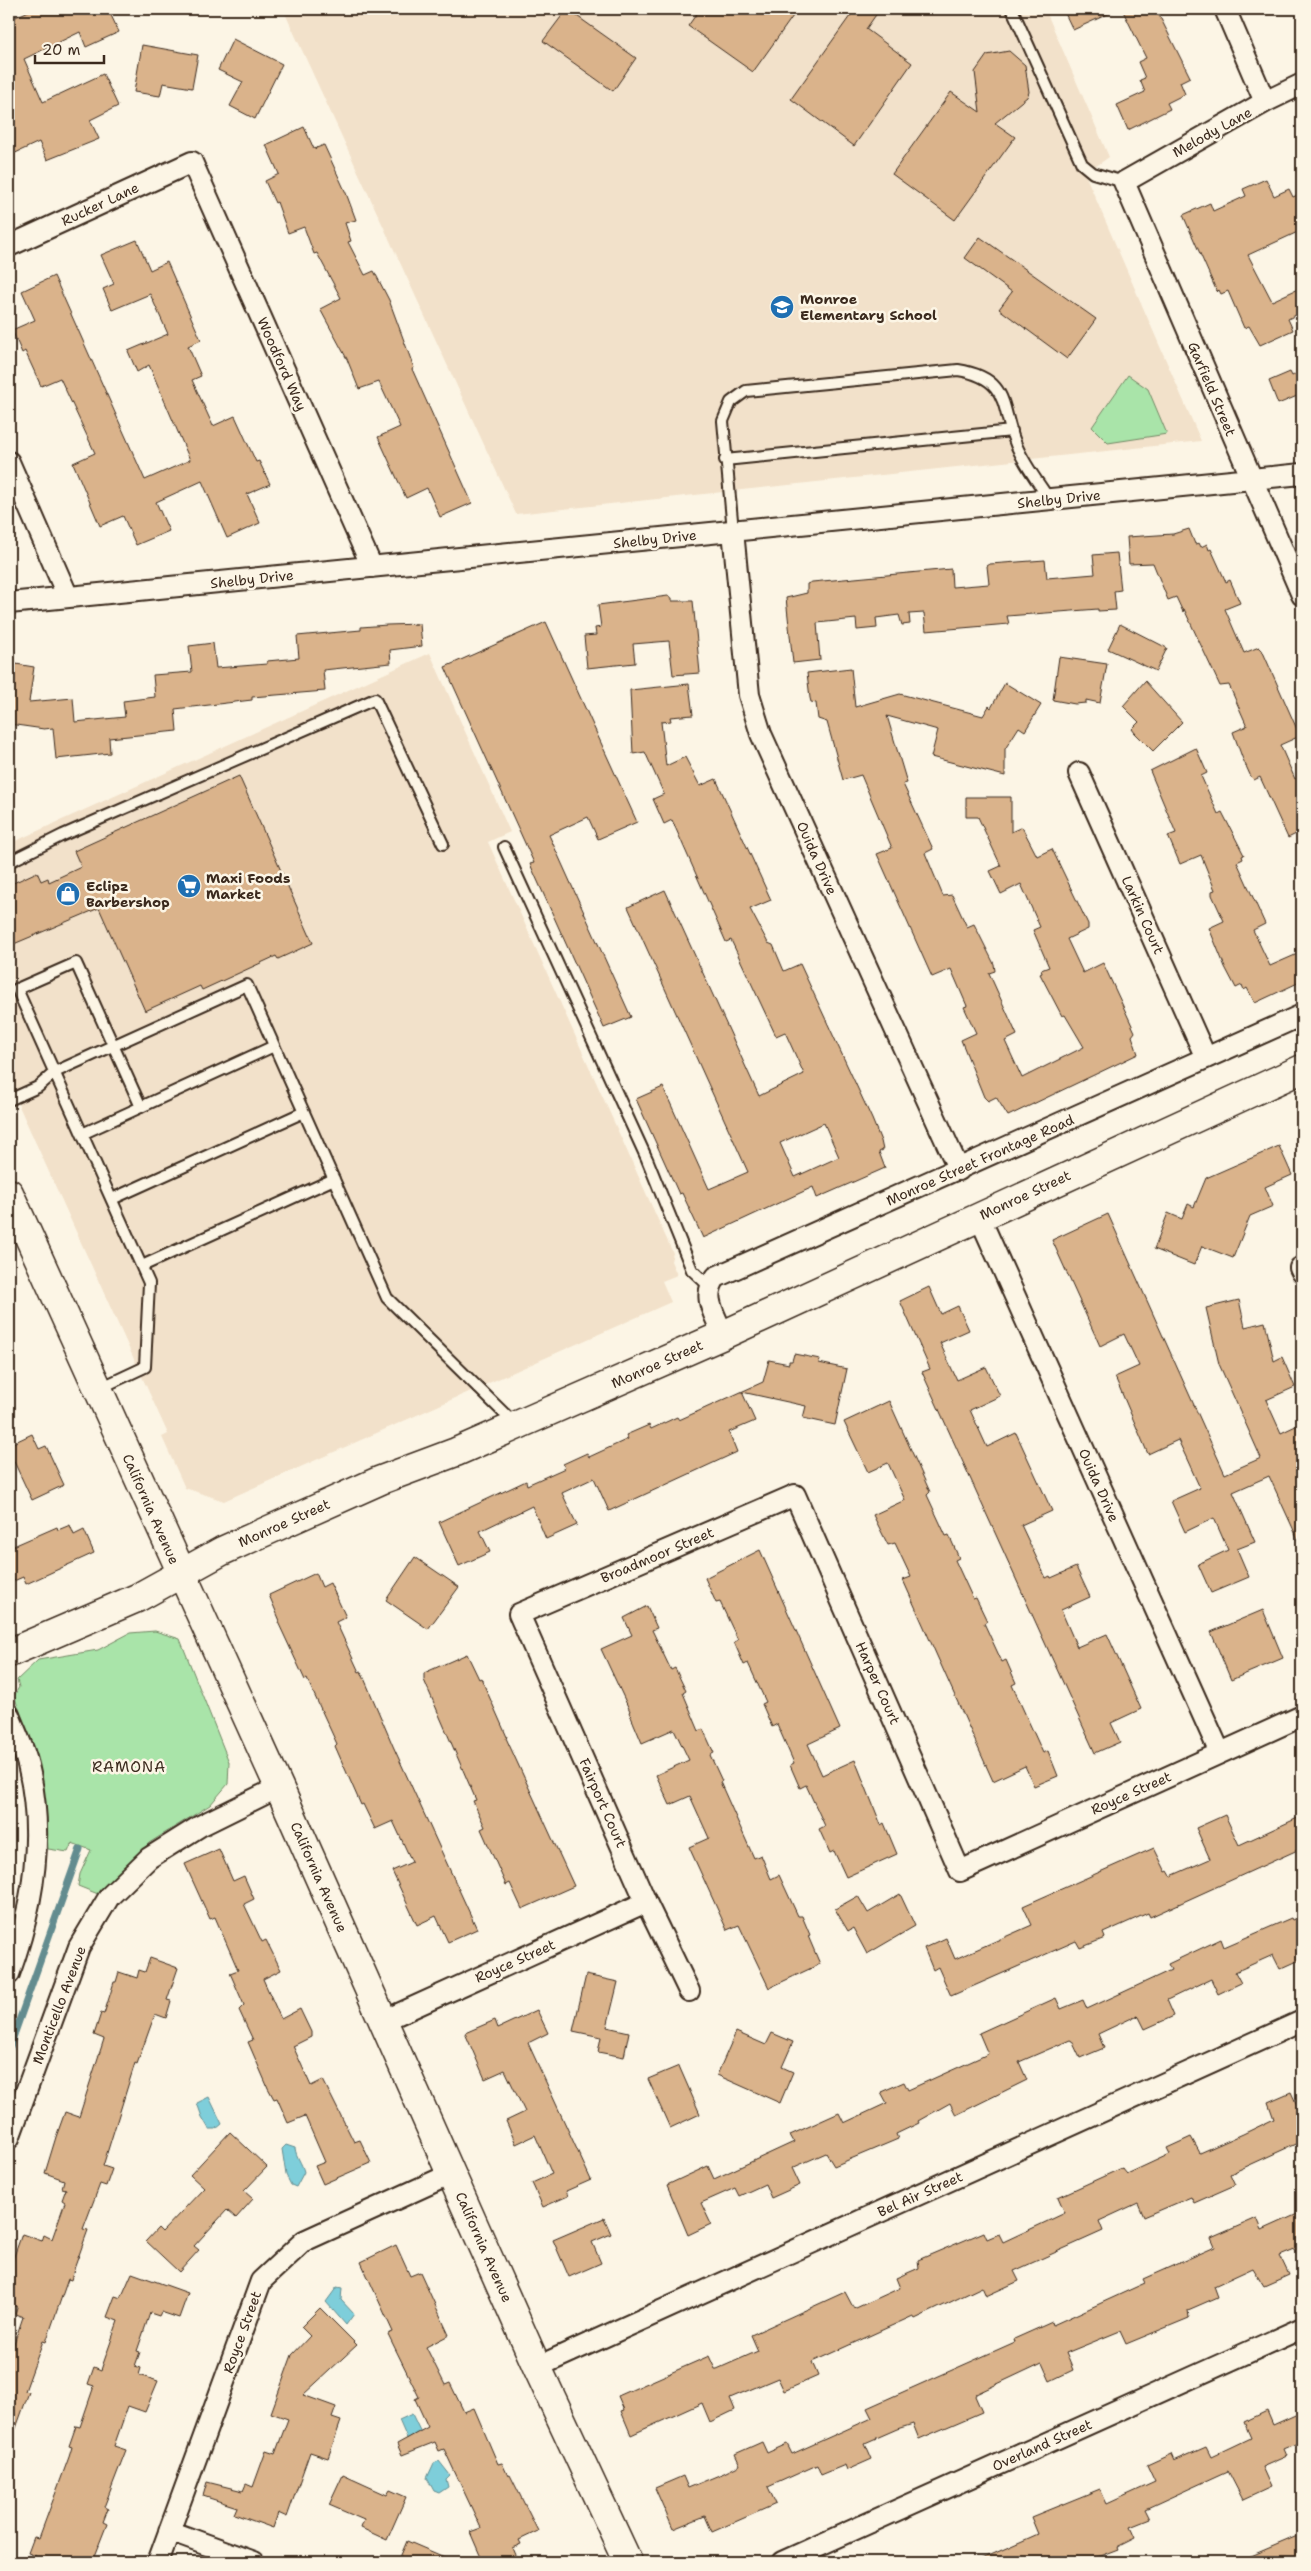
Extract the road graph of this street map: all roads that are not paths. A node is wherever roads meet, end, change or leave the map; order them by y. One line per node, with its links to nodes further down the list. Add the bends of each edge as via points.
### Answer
1 (1012, 9): 6 (lane, via 1082,164 1093,173)
2 (1224, 9): 4 (street)
3 (1302, 84): 4 (street, Melody Lane)
4 (1265, 102): 6 (street, Melody Lane)
5 (192, 162): 7 (street, Rucker Lane); 15 (street, Woodford Way)
6 (1124, 182): 12 (street, Garfield Street)
7 (9, 246)
8 (1012, 430): 9 (lane); 9 (lane, via 1002,398 990,381 976,373 958,370 755,390 746,391 730,402 723,421); 13 (lane, via 1018,450)
9 (725, 460): 14 (lane)
10 (9, 462): 17 (street)
11 (1302, 474): 12 (street, Shelby Drive)
12 (1251, 480): 13 (street, Shelby Drive); 16 (street, Garfield Street)
13 (1050, 500): 14 (street, Shelby Drive)
14 (733, 531): 15 (street, Shelby Drive); 33 (street, Ouida Drive, via 749,695 761,734)
15 (372, 567): 17 (street, Shelby Drive)
16 (1302, 595)
17 (68, 597): 18 (street, Shelby Drive)
18 (9, 603)
19 (1079, 772): 26 (street, Larkin Court)
20 (443, 844): 22 (lane, via 375,699 63,835)
21 (504, 848): 39 (lane, via 642,1150 692,1270)
22 (9, 862)
23 (1302, 1015): 26 (street, Monroe Street Frontage Road)
24 (113, 1045): 25 (lane, via 247,985); 28 (lane); 28 (lane, via 76,963 17,989); 30 (lane)
25 (274, 1046): 30 (lane); 31 (lane)
26 (1206, 1058): 33 (street, Monroe Street Frontage Road)
27 (1302, 1069): 37 (main road, Monroe Street)
28 (54, 1072): 29 (lane, via 38,1087); 32 (lane)
29 (9, 1100)
30 (141, 1107): 32 (lane)
31 (304, 1112): 34 (lane); 36 (lane)
32 (82, 1134): 36 (lane)
33 (958, 1170): 39 (street, Monroe Street Frontage Road, via 716,1277)
34 (334, 1179): 38 (lane); 42 (lane, via 387,1298)
35 (9, 1193): 41 (main road, California Avenue)
36 (112, 1199): 38 (lane)
37 (979, 1216): 40 (main road, Monroe Street); 49 (street, Ouida Drive)
38 (142, 1266): 41 (lane, via 149,1284 145,1367)
39 (709, 1286): 40 (street, via 708,1295)
40 (723, 1335): 42 (main road, Monroe Street)
41 (97, 1389): 44 (main road, California Avenue)
42 (517, 1426): 44 (main road, Monroe Street, via 382,1480 222,1550)
43 (795, 1494): 45 (street, Broadmoor Street); 51 (street, Harper Court)
44 (182, 1575): 46 (main road, Monroe Street, via 137,1598); 50 (main road, California Avenue)
45 (519, 1614): 52 (street, Fairport Court)
46 (9, 1652)
47 (9, 1715): 53 (street, via 28,1764 35,1806 36,1850 29,1900)
48 (1302, 1716): 49 (street, Royce Street)
49 (1220, 1753): 51 (street, Royce Street)
50 (279, 1787): 55 (main road, California Avenue); 57 (street, Monticello Avenue, via 200,1826 149,1858 109,1897 79,1947)
51 (960, 1871)
52 (646, 1902): 54 (street, Fairport Court); 55 (street, Royce Street)
53 (9, 1974)
54 (689, 1991)
55 (383, 2021): 58 (main road, California Avenue)
56 (1302, 2021): 60 (street, Bel Air Street)
57 (9, 2138)
58 (451, 2174): 60 (main road, California Avenue); 61 (street, Royce Street, via 304,2242 261,2281)
59 (1302, 2328): 65 (street, Overland Street)
60 (537, 2367): 64 (main road, California Avenue)
61 (169, 2531): 62 (street, Royce Street); 63 (street)
62 (158, 2562)
63 (254, 2562)
64 (628, 2562)
65 (782, 2562)

